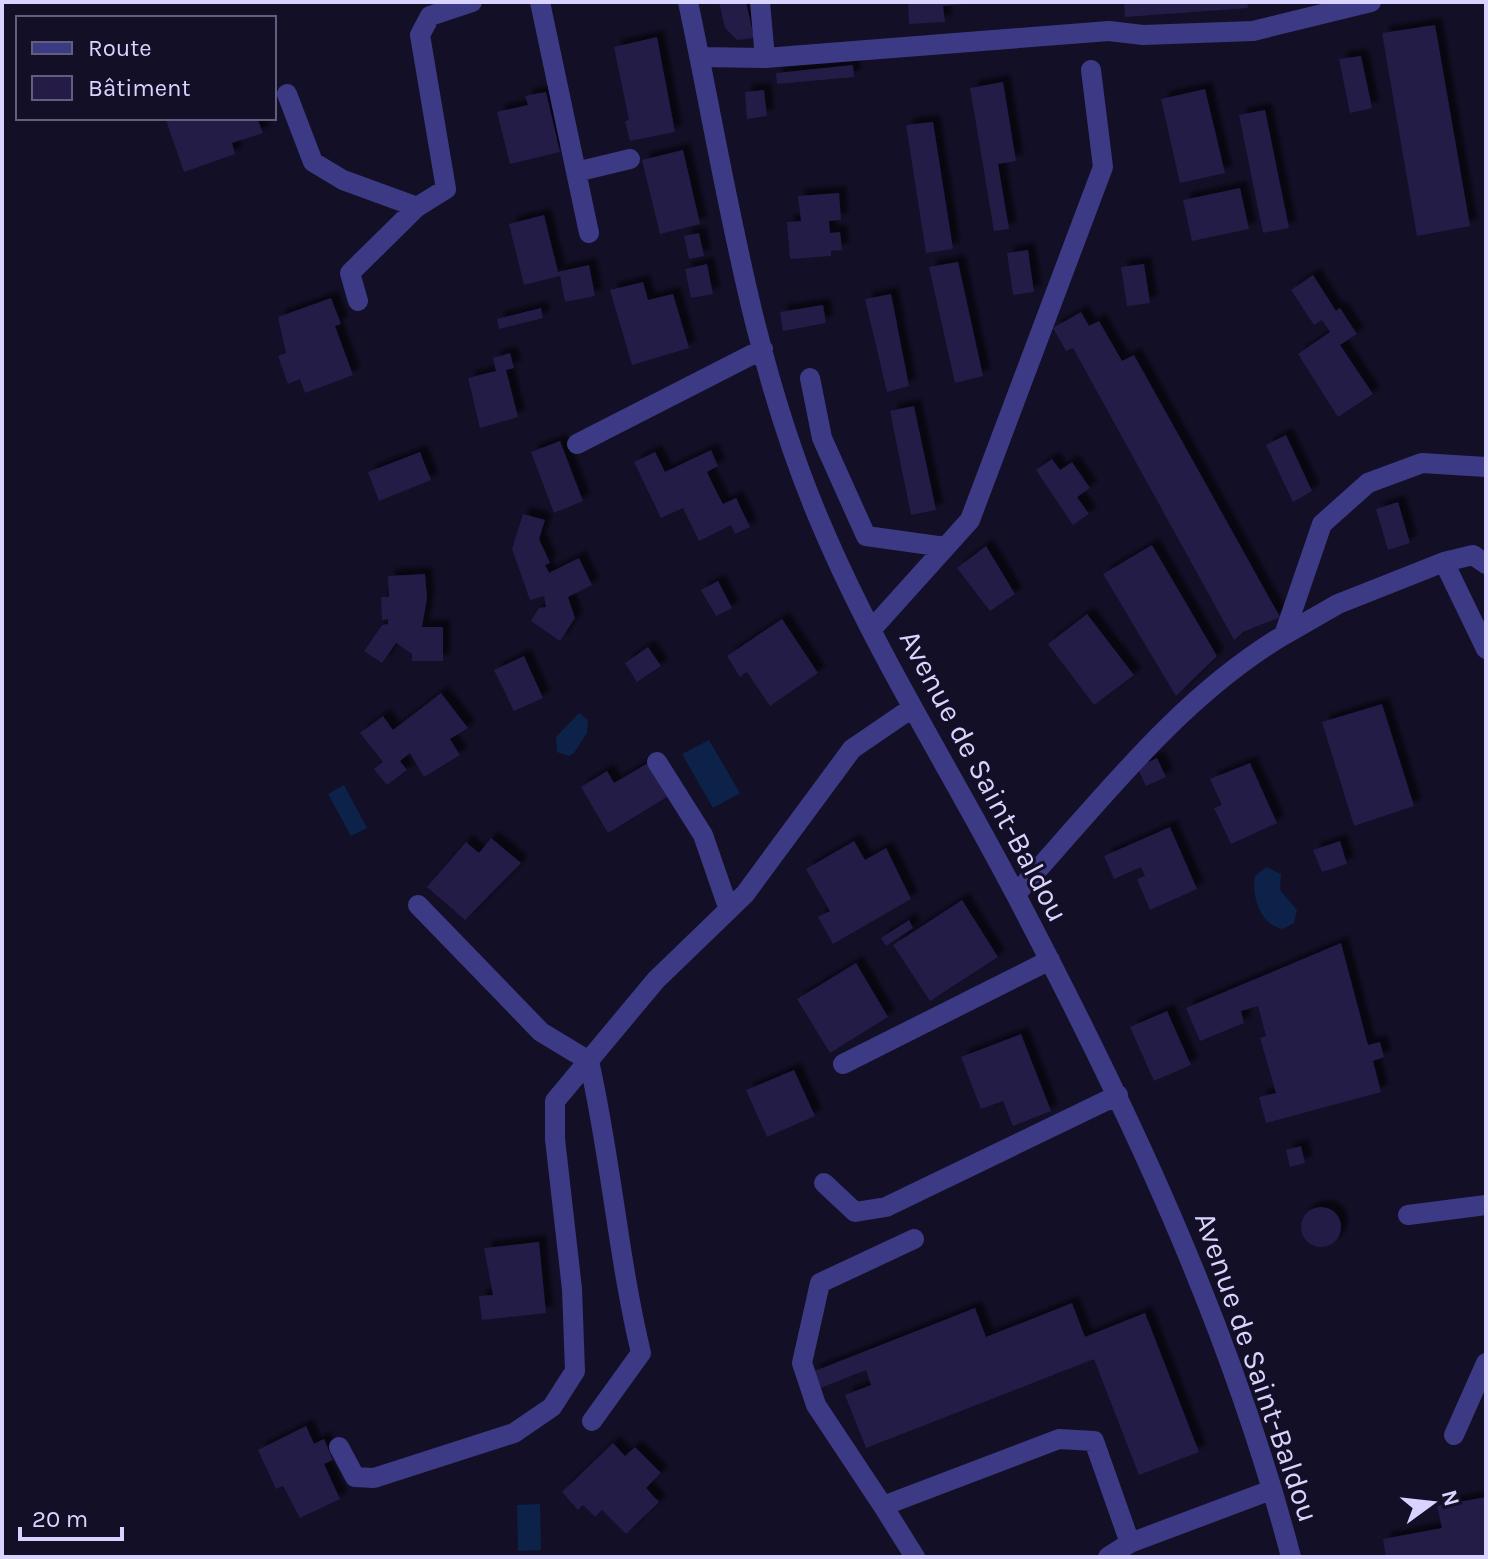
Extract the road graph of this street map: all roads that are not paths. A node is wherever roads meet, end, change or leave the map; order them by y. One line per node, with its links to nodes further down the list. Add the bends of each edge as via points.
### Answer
1 (472, 2): 12 (street, via 430,16 420,35 446,189)
2 (540, 2): 11 (street)
3 (688, 2): 6 (street, Avenue de Saint-Baldou)
4 (760, 2): 7 (street)
5 (1371, 2): 7 (street, via 1253,31 1109,31)
6 (700, 57): 7 (street); 15 (street, Avenue de Saint-Baldou)
7 (765, 58)
8 (1091, 70): 19 (street, via 1103,167 970,520)
9 (287, 94): 12 (street, via 313,162 343,180)
10 (630, 159): 11 (street)
11 (576, 172): 13 (street)
12 (417, 207): 14 (street, via 350,273)
13 (589, 233)
14 (358, 301)
15 (763, 349): 17 (street); 22 (street, Avenue de Saint-Baldou, via 819,521)
16 (810, 378): 19 (street, via 822,438 866,536)
17 (577, 444)
18 (1486, 467): 23 (street, via 1422,463 1368,483 1322,524)
19 (945, 547): 22 (street)
20 (1482, 552): 21 (street)
21 (1444, 562): 23 (street, via 1338,604); 24 (street)
22 (871, 630): 25 (street, Avenue de Saint-Baldou)
23 (1284, 635): 27 (street, via 1193,701)
24 (1486, 649)
25 (912, 708): 27 (street, Avenue de Saint-Baldou); 29 (street, via 852,749)
26 (657, 762): 29 (street, via 703,835)
27 (1016, 894): 30 (street, Avenue de Saint-Baldou)
28 (418, 905): 31 (street, via 541,1032)
29 (729, 910): 31 (street, via 656,980)
30 (1050, 960): 32 (street); 33 (street, Avenue de Saint-Baldou)
31 (589, 1061): 39 (street, via 641,1353); 41 (street, via 555,1101 575,1371 552,1407 514,1433 374,1478 355,1477)
32 (843, 1064)
33 (1118, 1095): 34 (street, via 886,1207 855,1212); 42 (street, Avenue de Saint-Baldou, via 1208,1300)
34 (824, 1183)
35 (1486, 1205): 36 (street)
36 (1408, 1215)
37 (914, 1239): 43 (street, via 820,1283 802,1363 816,1405)
38 (1486, 1363): 40 (street)
39 (592, 1421)
40 (1454, 1435)
41 (339, 1447)
42 (1271, 1490): 44 (street); 45 (street, Avenue de Saint-Baldou)
43 (883, 1506): 44 (street, via 1059,1439 1094,1441); 46 (street)
44 (1130, 1543): 47 (street)
45 (1283, 1555)
46 (915, 1557)
47 (1108, 1557)

